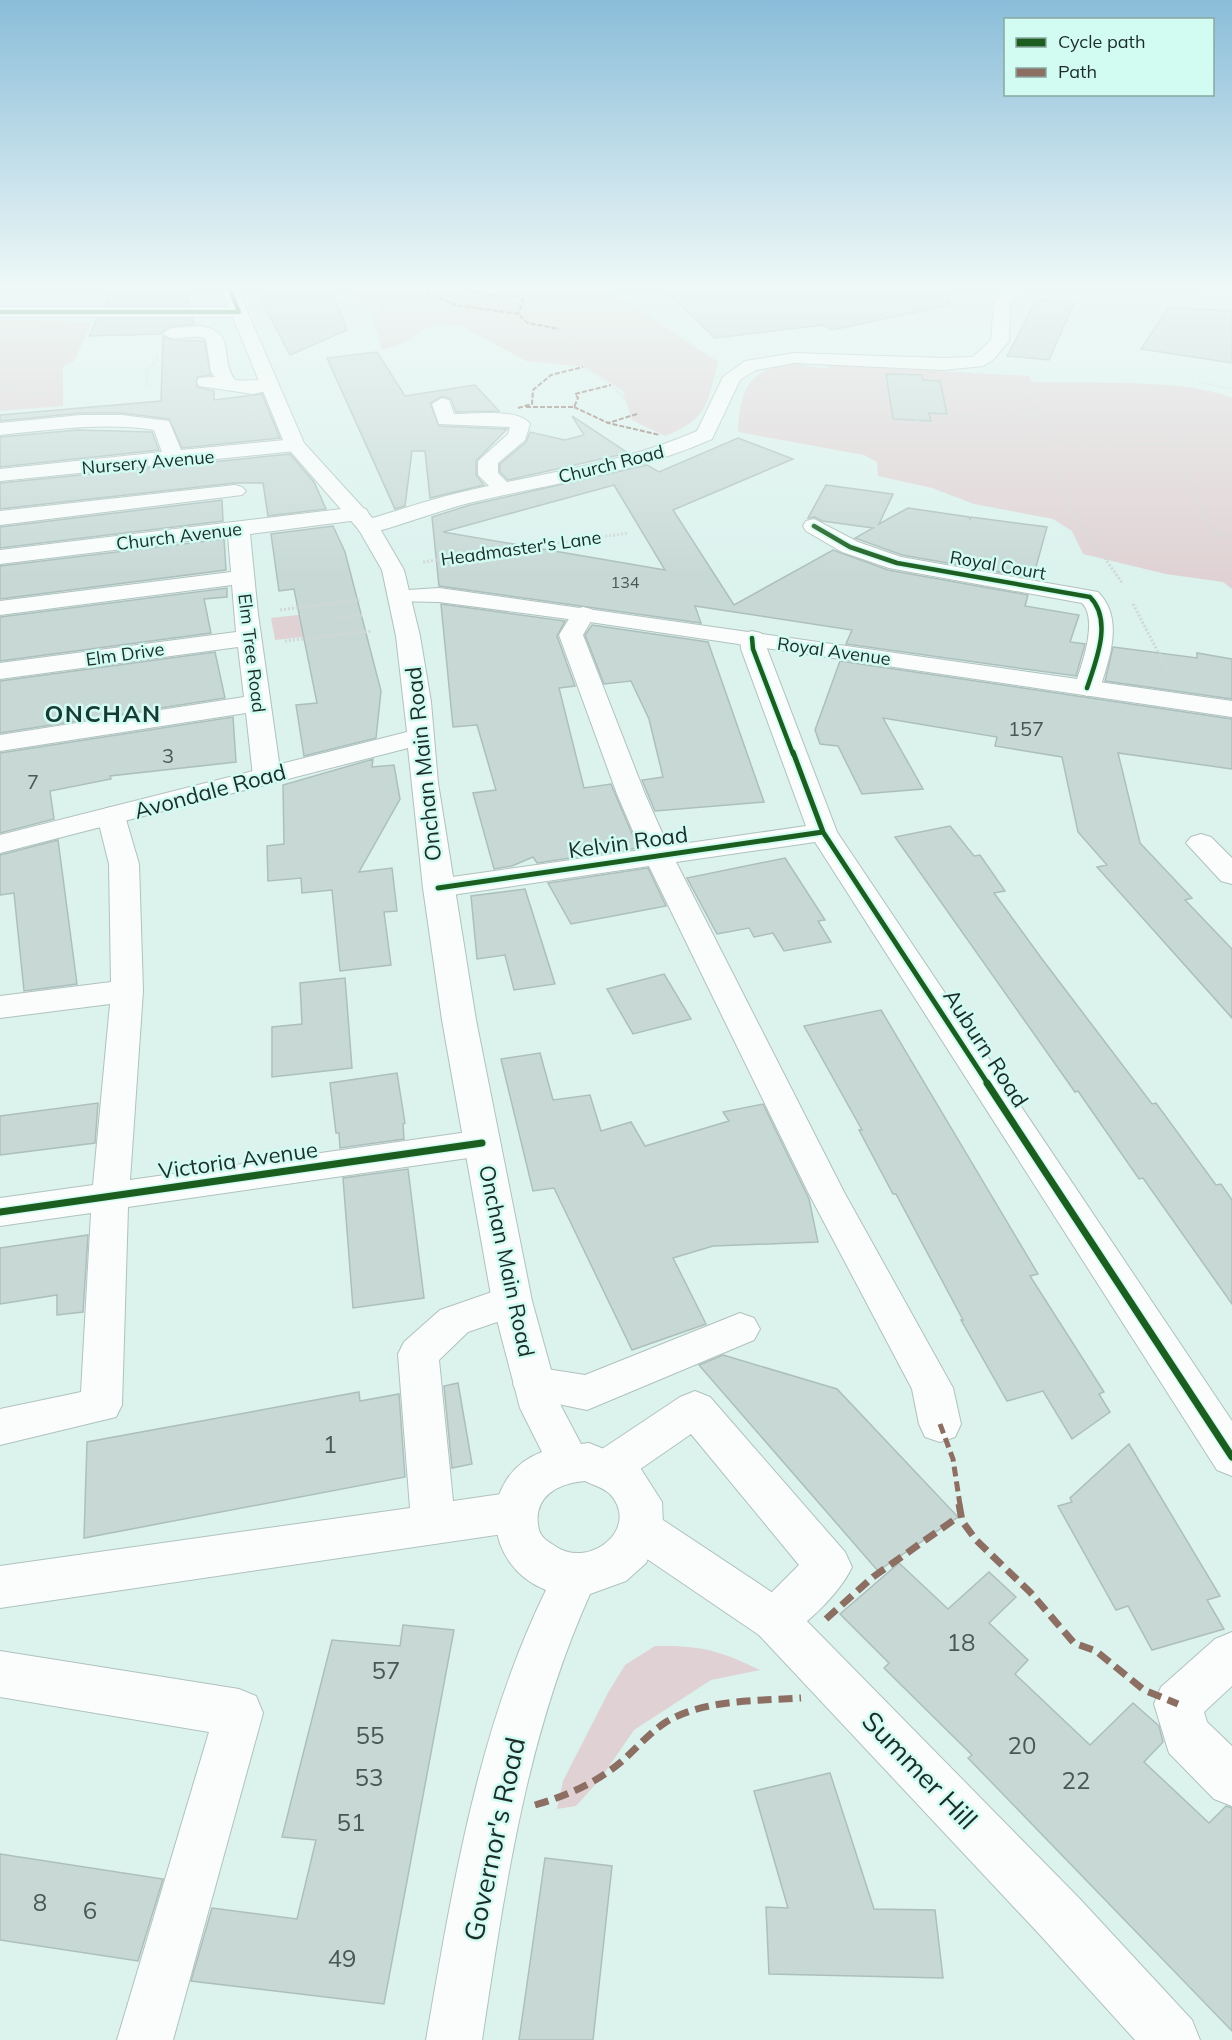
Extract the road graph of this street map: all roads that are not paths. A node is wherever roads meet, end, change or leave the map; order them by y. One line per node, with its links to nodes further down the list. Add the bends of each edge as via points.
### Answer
1 (239, 385): 2 (main road)
2 (268, 385)
3 (269, 385): 7 (main road, Onchan Main Road)
4 (728, 385): 11 (main road, Church Road, via 705,435 633,462)
5 (442, 404): 11 (main road, via 446,420 505,419 520,424 518,436 488,461 488,476)
6 (0, 429): 9 (main road, via 142,421 162,425)
7 (295, 445): 8 (main road, Nursery Avenue); 14 (main road, Onchan Main Road)
8 (219, 455): 9 (main road, Nursery Avenue); 12 (main road, Elm Tree Road)
9 (174, 459): 10 (main road, Nursery Avenue)
10 (0, 475)
11 (503, 489): 14 (main road, Church Road)
12 (235, 491): 13 (main road); 16 (main road, Elm Tree Road)
13 (0, 518)
14 (363, 520): 16 (main road, Church Avenue); 19 (main road, Onchan Main Road, via 393,570)
15 (814, 526): 25 (main road, Royal Court, via 850,547 897,563 1090,597 1099,608 1101,620)
16 (245, 529): 17 (main road, Church Avenue); 18 (main road, Elm Tree Road)
17 (0, 557)
18 (243, 577): 20 (main road); 22 (main road, Elm Tree Road)
19 (400, 596): 21 (main road, Royal Avenue, via 439,595); 28 (main road, Onchan Main Road)
20 (0, 608)
21 (583, 614): 23 (main road, Royal Avenue); 35 (main road, via 571,635)
22 (249, 638): 24 (main road, Elm Drive); 26 (main road, Elm Tree Road)
23 (752, 638): 25 (main road, Royal Avenue); 32 (main road, Auburn Road)
24 (0, 671)
25 (1087, 688): 27 (main road, Royal Avenue)
26 (258, 703): 29 (main road); 30 (main road, Elm Tree Road)
27 (1232, 709)
28 (420, 737): 30 (main road, Avondale Road); 37 (main road, Onchan Main Road)
29 (0, 743)
30 (267, 776): 31 (main road, Avondale Road)
31 (111, 816): 34 (main road, Avondale Road); 38 (main road, via 124,864)
32 (823, 832): 35 (main road, Kelvin Road); 48 (main road, Auburn Road)
33 (1202, 843): 36 (main road)
34 (0, 844)
35 (658, 855): 37 (main road, Kelvin Road); 46 (main road, via 826,1192 932,1388)
36 (1232, 875)
37 (438, 888): 40 (main road, Onchan Main Road)
38 (127, 991): 39 (main road); 41 (main road)
39 (0, 1007)
40 (482, 1143): 41 (main road, Victoria Avenue); 43 (main road, Onchan Main Road)
41 (111, 1197): 42 (main road, Victoria Avenue); 47 (main road, via 100,1405)
42 (0, 1212)
43 (512, 1301): 45 (main road, Onchan Main Road); 51 (main road, via 454,1321 418,1354)
44 (740, 1329): 45 (main road, via 587,1393)
45 (534, 1384): 49 (main road, Onchan Main Road, via 541,1408)
46 (940, 1424)
47 (0, 1427)
48 (1232, 1458)
49 (589, 1466): 50 (main road, via 549,1469 522,1495); 52 (main road, via 625,1479 642,1511); 55 (main road, via 694,1408 829,1567)
50 (516, 1512): 51 (main road); 53 (main road, via 517,1531 524,1548 537,1562 555,1572)
51 (433, 1523): 54 (main road)
52 (641, 1530): 53 (main road, via 633,1548 618,1563 598,1573); 55 (main road, Summer Hill)
53 (576, 1576): 60 (main road, Governor's Road, via 552,1621 502,1774)
54 (0, 1587)
55 (775, 1620): 61 (main road, Summer Hill, via 1060,1917)
56 (1232, 1655): 58 (main road, via 1178,1704 1186,1736)
57 (0, 1674): 59 (main road, via 239,1713)
58 (1232, 1781)
59 (145, 2040)
60 (454, 2040)
61 (1172, 2040)

